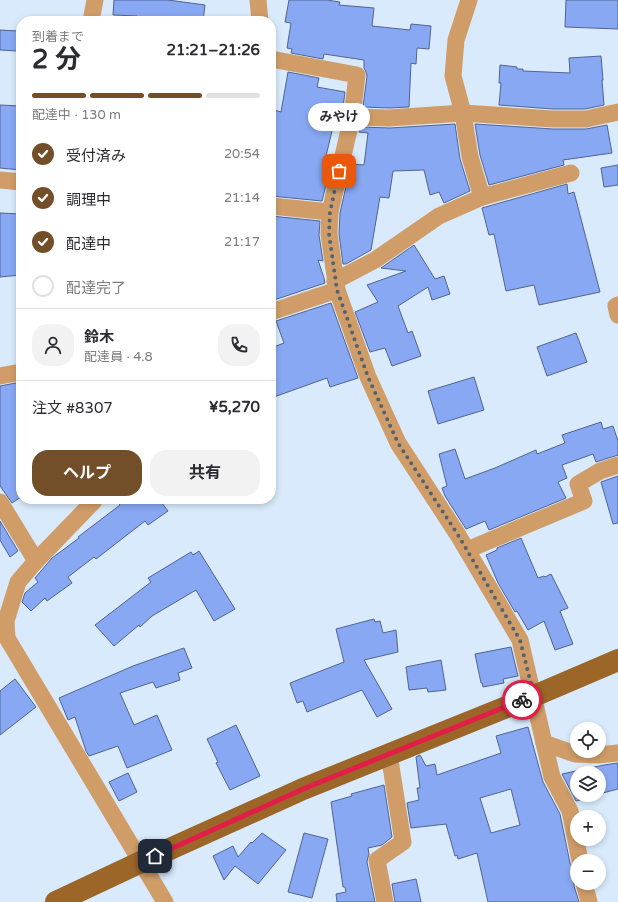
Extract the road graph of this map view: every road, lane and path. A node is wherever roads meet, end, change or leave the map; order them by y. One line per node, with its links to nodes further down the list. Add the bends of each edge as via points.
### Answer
1 (95, 0): 4 (street)
2 (258, 0): 5 (street)
3 (469, 0): 8 (street, via 456,40 453,76)
4 (92, 16)
5 (260, 16)
6 (276, 60): 9 (street, via 356,75)
7 (618, 112): 8 (street, via 586,119)
8 (463, 113): 9 (street, via 389,118); 13 (street, via 470,157)
9 (352, 117): 15 (street)
10 (571, 173): 13 (street)
11 (0, 180): 12 (street)
12 (16, 182)
13 (482, 197): 16 (street, via 439,216)
14 (276, 207): 15 (street)
15 (330, 212): 16 (street, via 329,234)
16 (336, 285): 18 (street); 25 (street, via 368,377 398,443)
17 (618, 305): 19 (street)
18 (276, 310)
19 (618, 316)
20 (16, 373): 21 (street)
21 (0, 376)
22 (618, 465): 25 (street, via 578,484 584,501)
23 (0, 502): 26 (street)
24 (91, 504): 26 (street)
25 (467, 550): 28 (street, via 520,640)
26 (36, 561): 33 (street, via 18,582 6,621 7,638)
27 (618, 660): 28 (main road)
28 (534, 696): 29 (street); 31 (main road)
29 (544, 743): 30 (street, via 575,754); 32 (street, via 552,777 570,811)
30 (618, 753)
31 (388, 754): 33 (main road); 37 (street, via 403,842 377,860)
32 (579, 854)
33 (141, 862): 35 (main road); 36 (street)
34 (586, 890): 38 (street)
35 (56, 902)
36 (165, 902)
37 (384, 902)
38 (589, 902)

